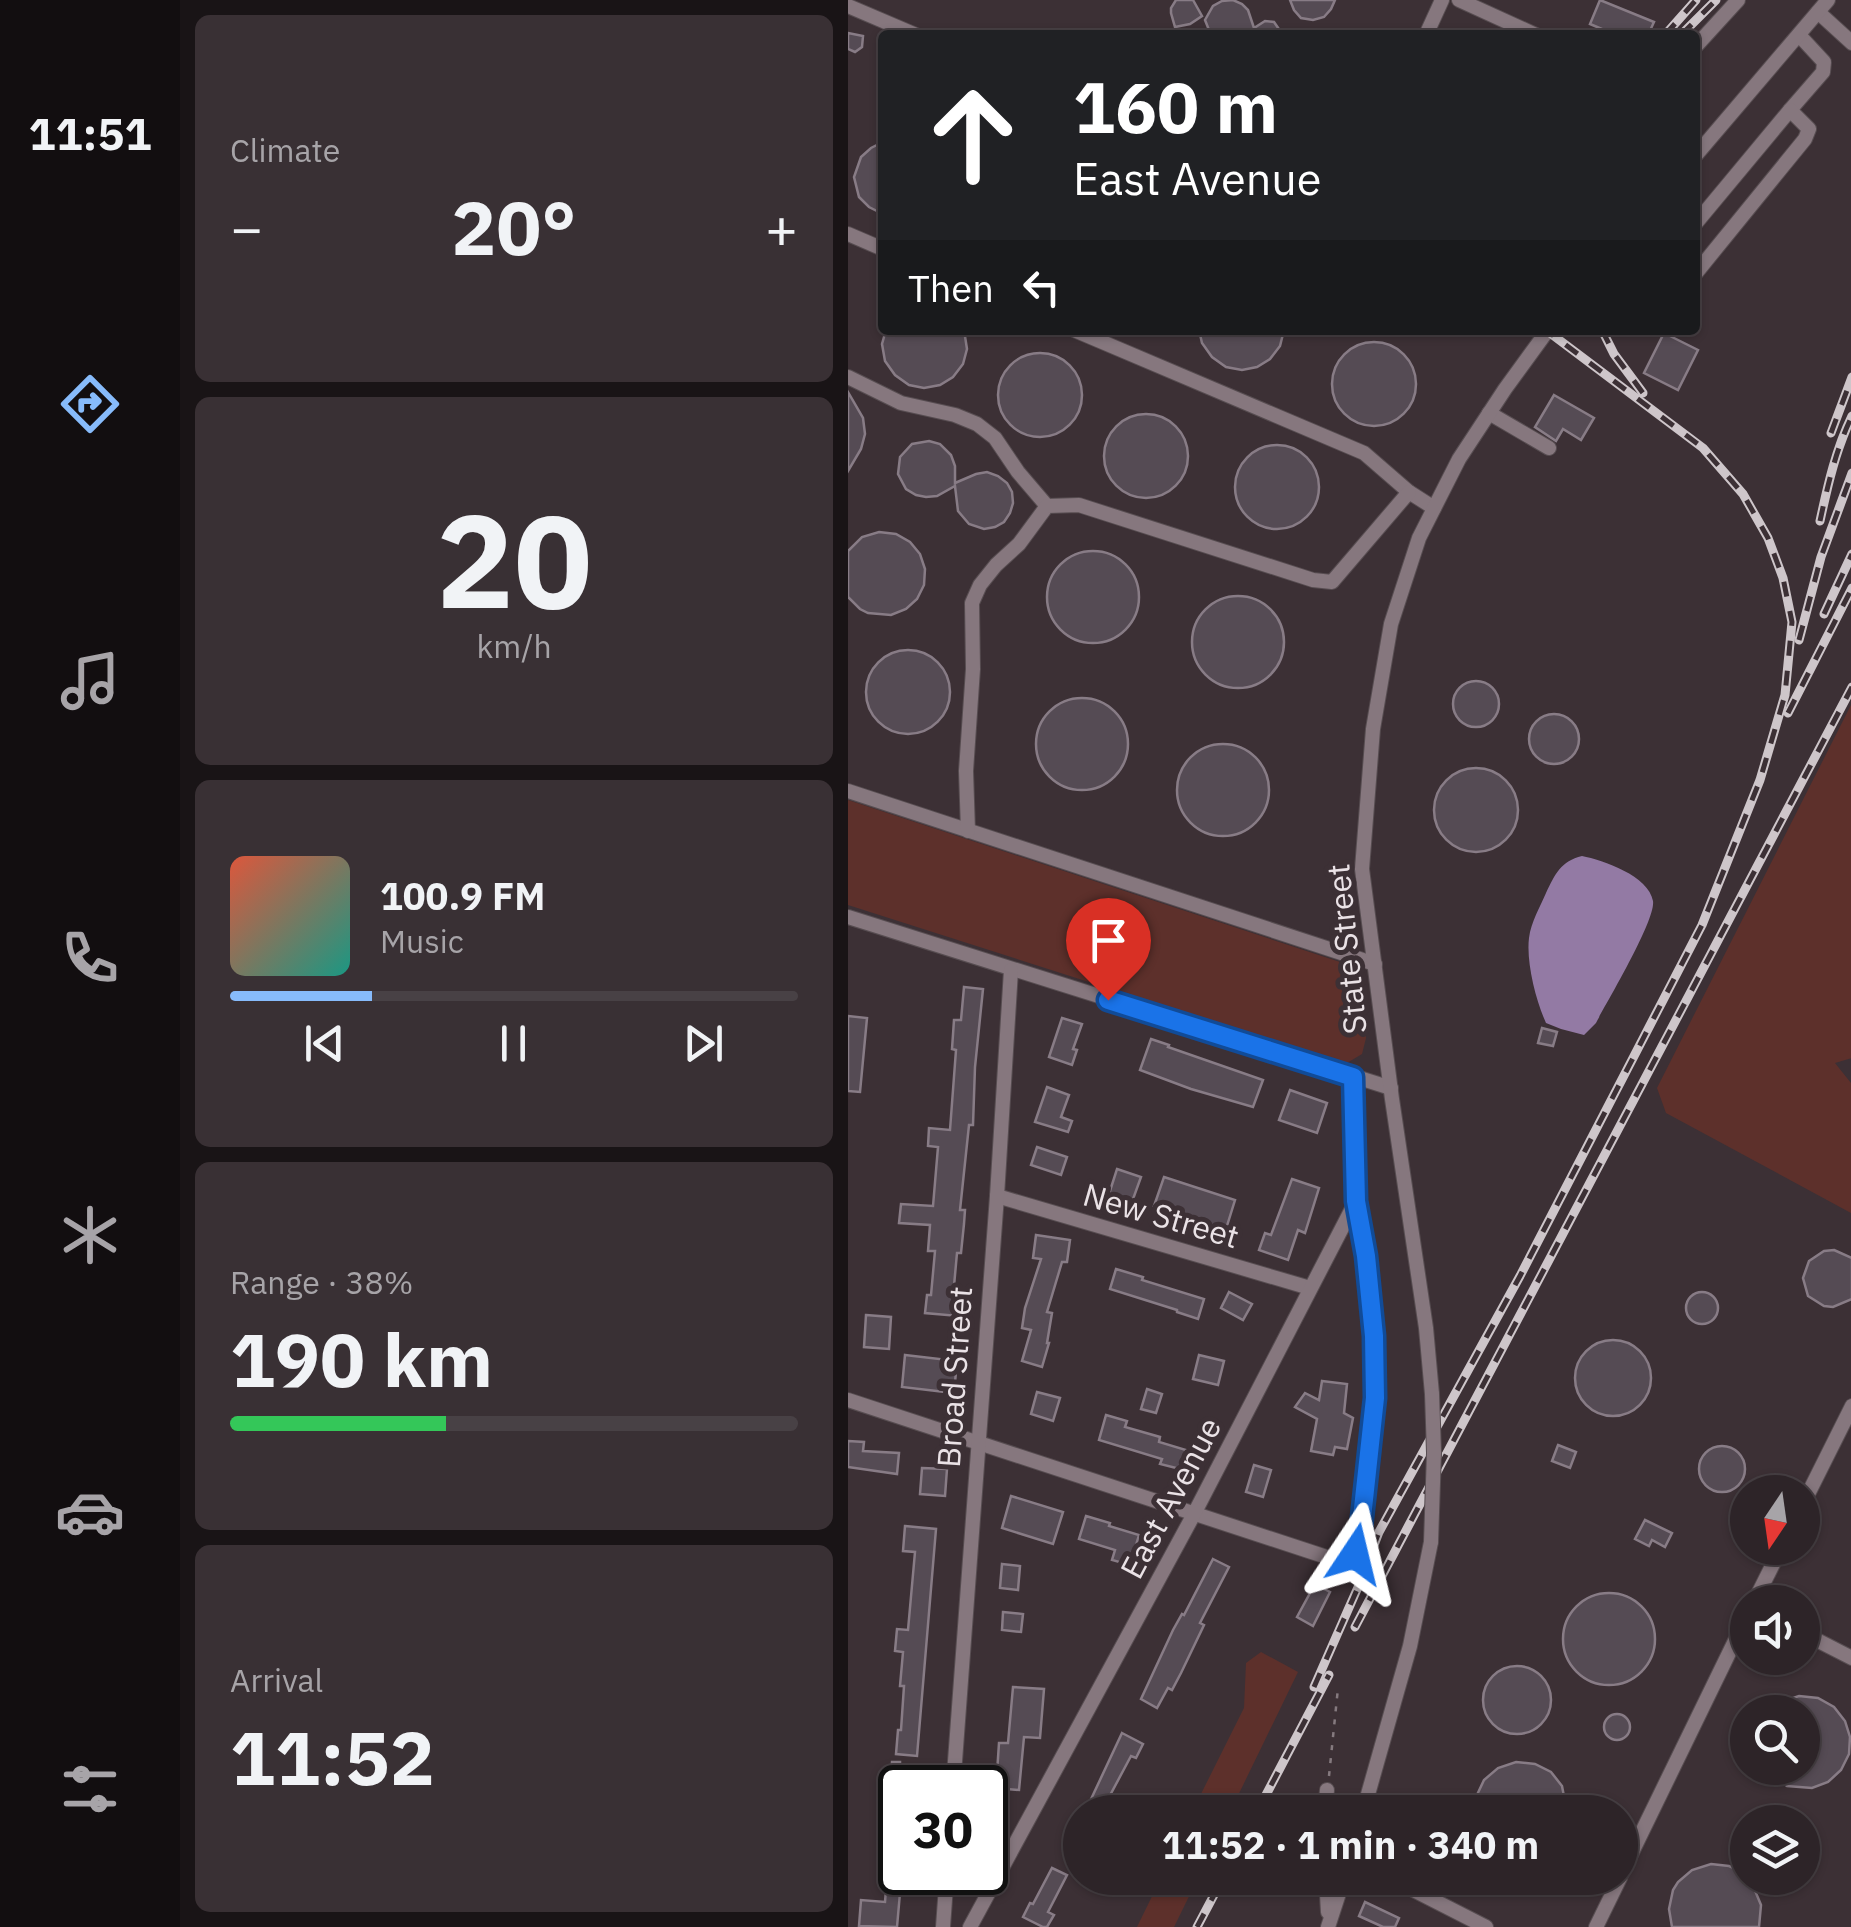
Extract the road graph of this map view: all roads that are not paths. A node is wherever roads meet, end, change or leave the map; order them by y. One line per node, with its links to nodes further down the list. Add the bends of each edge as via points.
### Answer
1 (1442, 0): 8 (street)
2 (1459, 0): 9 (street)
3 (1738, 0): 11 (street)
4 (1828, 0): 6 (street)
5 (848, 6): 7 (street)
6 (1818, 12): 10 (street); 12 (street)
7 (904, 30)
8 (1428, 30)
9 (1525, 30)
10 (1798, 35): 13 (street, via 1824,62 1823,72); 14 (street)
11 (1700, 42)
12 (1852, 43)
13 (1790, 110): 15 (street); 18 (street, via 1809,129 1805,139)
14 (1701, 136)
15 (1700, 218)
16 (848, 234): 17 (street)
17 (878, 247)
18 (1700, 268)
19 (1086, 335): 24 (street, via 1364,453)
20 (1544, 335): 22 (street, State Street)
21 (848, 376): 25 (street, via 902,404 977,424)
22 (1489, 413): 23 (street); 26 (street, State Street)
23 (1549, 448)
24 (1409, 492): 25 (street, via 1332,582 1079,505); 26 (street)
25 (1048, 506): 28 (street, via 972,602)
26 (1434, 508): 30 (street, State Street, via 1392,624 1373,729 1362,869)
27 (848, 790): 28 (street)
28 (968, 831): 30 (street)
29 (848, 917): 31 (street)
30 (1375, 964): 33 (street, State Street)
31 (1011, 970): 32 (street); 34 (street, Broad Street)
32 (1353, 1077): 33 (street); 35 (street, East Avenue)
33 (1391, 1088): 48 (street, State Street, bridge, via 1426,1328 1434,1453 1431,1542)
34 (997, 1196): 36 (street, New Street); 39 (street, Broad Street)
35 (1356, 1201): 36 (street, East Avenue); 41 (street, via 1373,1320 1375,1398 1351,1565)
36 (1310, 1288): 41 (street, East Avenue)
37 (848, 1400): 39 (street)
38 (1852, 1406): 40 (street)
39 (978, 1443): 41 (street); 45 (street, Broad Street)
40 (1818, 1475)
41 (1194, 1514): 57 (street, East Avenue)
42 (1820, 1642): 44 (street)
43 (1730, 1651): 49 (street)
44 (1852, 1658)
45 (955, 1765)
46 (1327, 1790): 47 (street)
47 (1327, 1795)
48 (1368, 1795)
49 (1638, 1840)
50 (945, 1895): 56 (street)
51 (1327, 1895): 55 (street)
52 (1339, 1895): 55 (street)
53 (1423, 1895): 58 (street)
54 (1611, 1895): 59 (street)
55 (1329, 1925)
56 (943, 1927)
57 (970, 1927)
58 (1486, 1927)
59 (1596, 1927)

